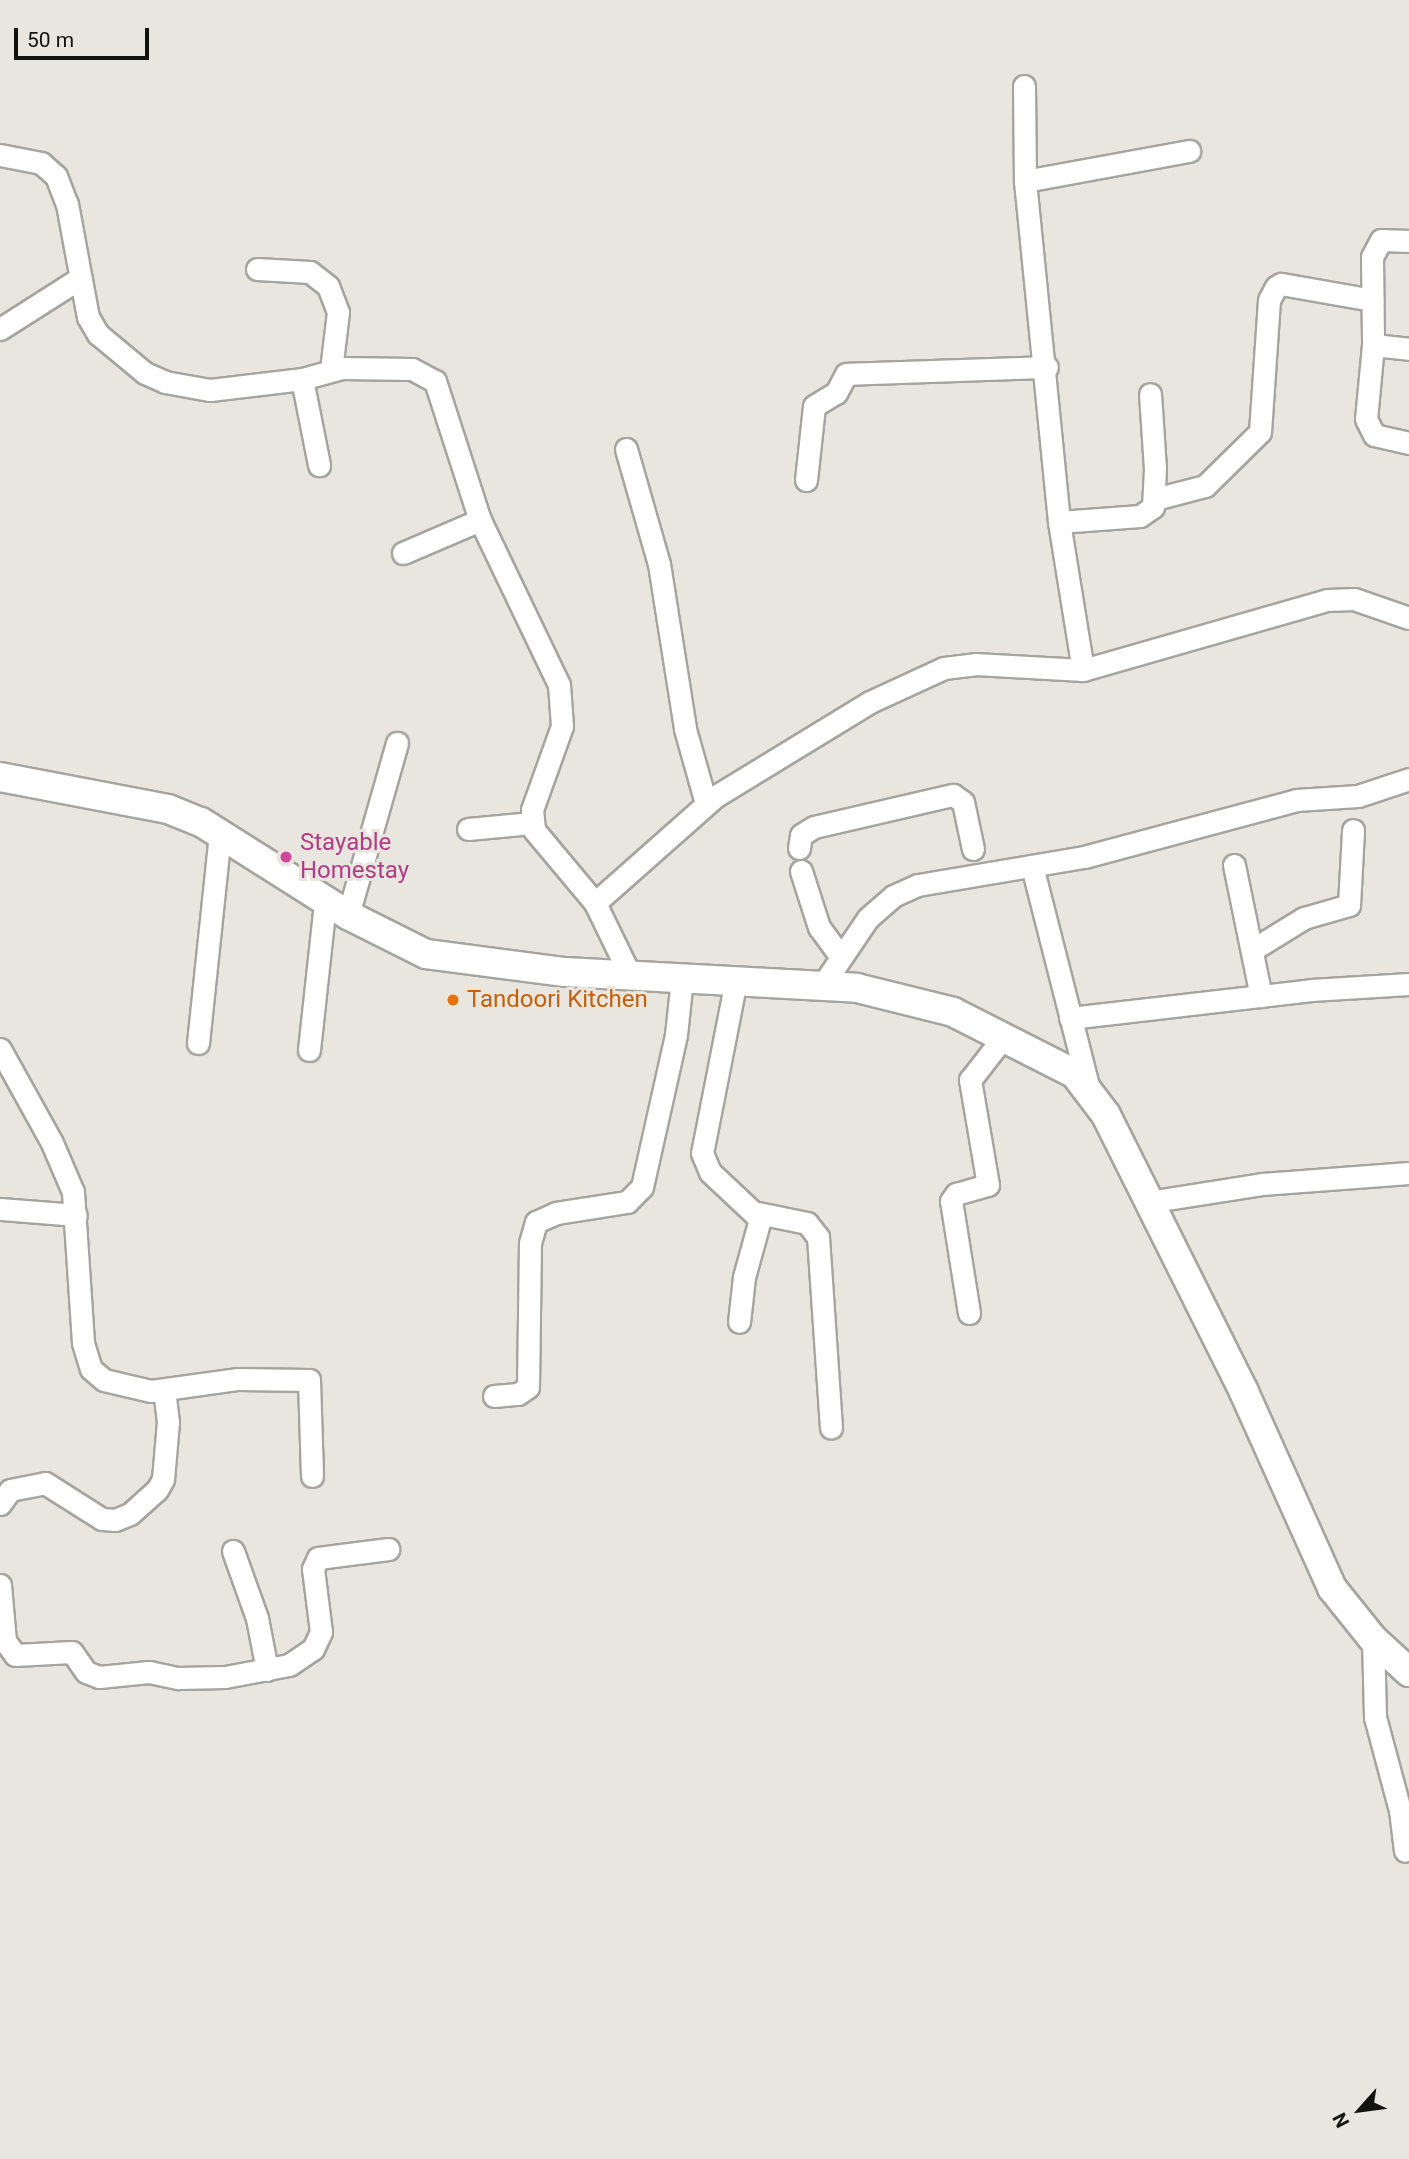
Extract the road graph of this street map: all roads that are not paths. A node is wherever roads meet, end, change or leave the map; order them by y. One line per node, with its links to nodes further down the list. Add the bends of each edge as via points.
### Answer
1 (1024, 86): 4 (street)
2 (1189, 151): 4 (street)
3 (0, 155): 7 (street, via 41,163 57,176 67,204)
4 (1025, 181): 12 (street)
5 (1409, 241): 8 (street, via 1385,239 1375,247)
6 (257, 269): 13 (street, via 310,272 328,286 338,312)
7 (80, 278): 9 (street); 14 (street, via 84,306 98,334 145,373 165,382 210,390)
8 (1373, 300): 10 (street); 20 (street, via 1281,284 1276,287 1269,300 1260,432 1205,486)
9 (0, 329)
10 (1373, 345): 11 (street); 16 (street, via 1367,424 1378,438)
11 (1409, 349)
12 (1046, 367): 19 (street, via 846,374 836,393 814,406); 22 (street)
13 (331, 370): 14 (street); 21 (street, via 412,369 429,374)
14 (302, 379): 18 (street)
15 (1150, 394): 20 (street)
16 (1409, 443)
17 (626, 449): 29 (street, via 659,564 685,729)
18 (319, 465)
19 (806, 481)
20 (1155, 499): 22 (street, via 1153,507 1140,516)
21 (480, 520): 23 (street); 30 (street, via 559,685 562,726 532,810)
22 (1059, 522): 25 (street)
23 (404, 553)
24 (1409, 618): 25 (street, via 1354,599 1318,601)
25 (1083, 670): 29 (street, via 975,664 928,673 870,702)
26 (397, 743): 40 (street)
27 (0, 777): 33 (street, via 167,809)
28 (1409, 779): 37 (street, via 1358,796 1296,800 1147,842)
29 (706, 803): 39 (street)
30 (532, 823): 31 (street); 39 (street, via 551,854)
31 (468, 829)
32 (1353, 830): 41 (street, via 1349,905 1304,918)
33 (220, 834): 40 (street); 51 (street)
34 (799, 848): 35 (street, via 801,835 814,827 953,795 962,802)
35 (973, 849)
36 (1234, 865): 41 (street)
37 (1032, 866): 42 (street, via 918,885 893,896 868,918); 49 (street)
38 (801, 871): 42 (street, via 818,928)
39 (594, 903): 43 (street)
40 (336, 909): 43 (street, via 401,945 452,960); 53 (street)
41 (1252, 950): 48 (street)
42 (841, 957): 46 (street)
43 (629, 973): 44 (street)
44 (682, 978): 45 (street); 63 (street, via 677,1035 642,1187 627,1202 556,1213 536,1222 530,1243 528,1387 518,1394)
45 (736, 981): 46 (street); 58 (street, via 702,1159)
46 (824, 984): 50 (street, via 927,1003)
47 (1409, 984): 48 (street)
48 (1261, 996): 49 (street)
49 (1070, 1018): 54 (street)
50 (1004, 1035): 54 (street, via 1074,1073); 60 (street, via 970,1080 988,1185 956,1194 951,1201)
51 (198, 1043)
52 (0, 1049): 59 (street, via 52,1143 73,1192)
53 (309, 1050)
54 (1088, 1086): 56 (street)
55 (1409, 1172): 56 (street, via 1262,1184)
56 (1148, 1202): 70 (street, via 1244,1392 1332,1588)
57 (0, 1209): 59 (street)
58 (758, 1213): 61 (street); 64 (street, via 807,1223 818,1237)
59 (76, 1215): 62 (street, via 83,1343 92,1369 104,1380)
60 (969, 1313)
61 (739, 1322)
62 (164, 1391): 65 (street, via 238,1379 309,1380); 66 (street, via 168,1447 163,1479 158,1490 130,1514 102,1519 44,1483 10,1490)
63 (494, 1396)
64 (831, 1428)
65 (312, 1476)
66 (0, 1504)
67 (388, 1549): 71 (street, via 318,1558 313,1569 321,1632 317,1642 289,1665)
68 (233, 1551): 71 (street, via 257,1618)
69 (0, 1585): 71 (street, via 5,1641 15,1655 72,1652 86,1672 99,1677 149,1672 178,1678 225,1677)
70 (1373, 1639): 72 (street); 73 (street, via 1372,1696 1400,1810)
71 (267, 1670)
72 (1409, 1671)
73 (1405, 1851)

